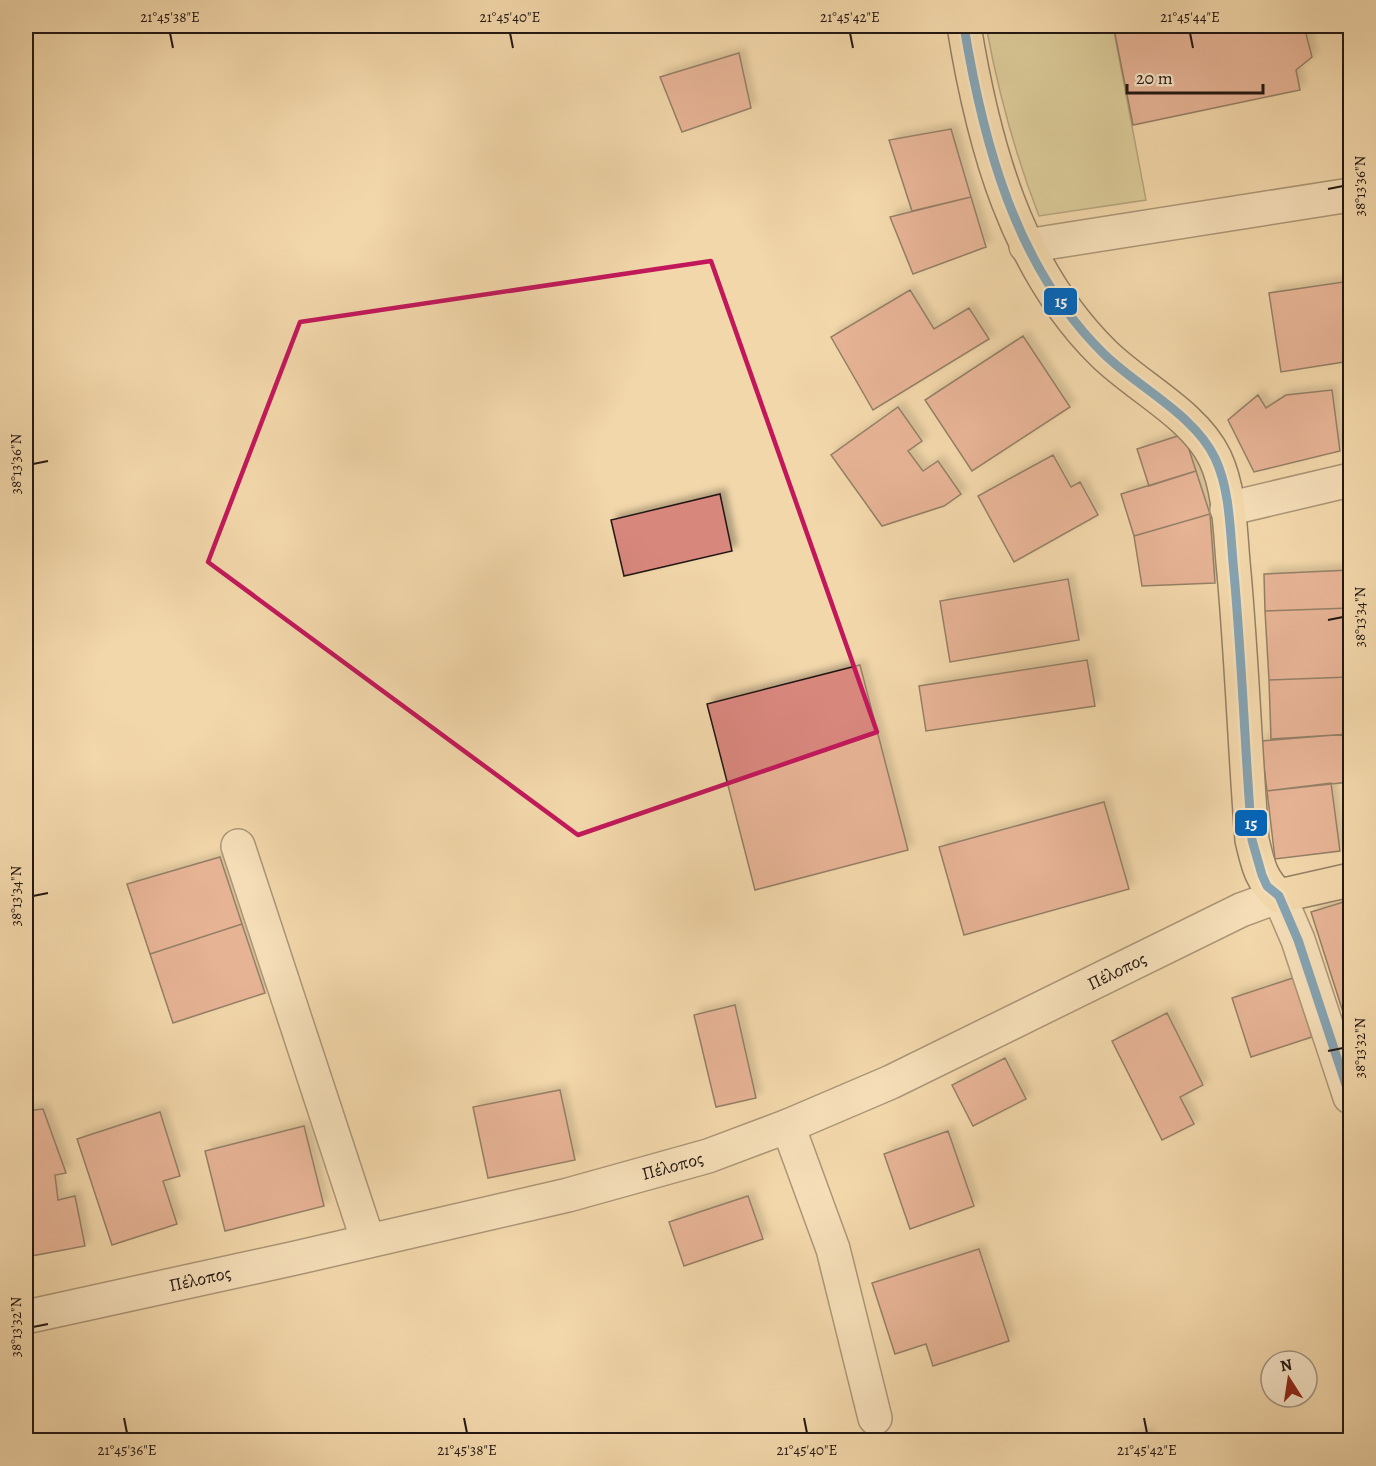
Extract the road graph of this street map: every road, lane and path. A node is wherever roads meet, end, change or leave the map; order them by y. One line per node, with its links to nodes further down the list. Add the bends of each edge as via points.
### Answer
1 (964, 26): 3 (main road, via 990,147)
2 (1350, 195): 3 (street)
3 (1026, 246): 5 (main road, via 1059,303 1090,340 1132,380 1183,418 1208,445 1219,468)
4 (1350, 480): 5 (street)
5 (1227, 509): 8 (main road, via 1252,840 1262,875)
6 (238, 846): 11 (street)
7 (1350, 880): 8 (main road)
8 (1279, 896): 9 (street, via 1298,940); 10 (street, Πέλοπος, via 1241,910 891,1082)
9 (1350, 1097)
10 (788, 1126): 11 (street, Πέλοπος, via 636,1177); 13 (street, via 833,1249)
11 (368, 1241): 12 (street, Πέλοπος)
12 (26, 1317)
13 (875, 1418)

